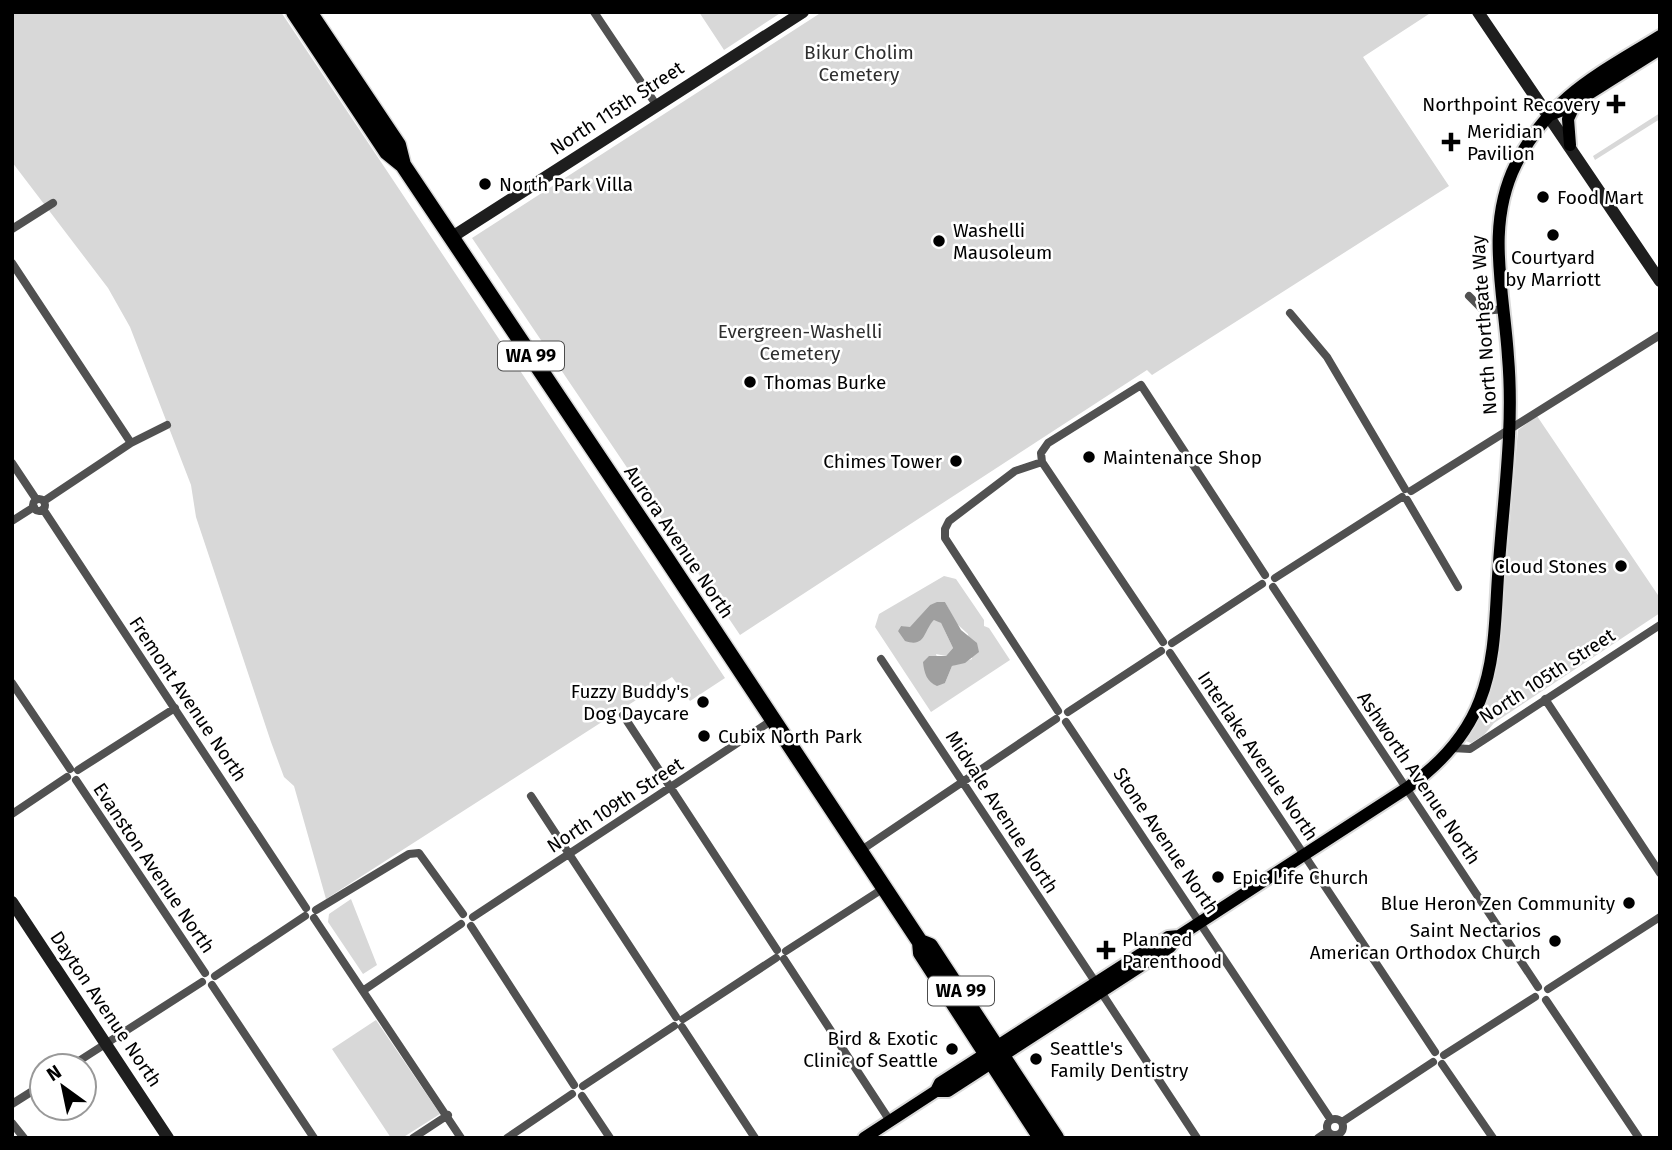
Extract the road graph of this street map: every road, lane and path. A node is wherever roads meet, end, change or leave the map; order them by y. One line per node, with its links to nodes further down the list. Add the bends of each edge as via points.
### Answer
1 (294, 12): 12 (highway, Aurora Avenue North / WA 99, via 387,152)
2 (309, 12): 12 (highway, Aurora Avenue North / WA 99, via 398,145)
3 (594, 12): 9 (street)
4 (803, 12): 9 (street, North 115th Street)
5 (1481, 13): 10 (street)
6 (1660, 36): 10 (main road, North Northgate Way, via 1559,101)
7 (1660, 49): 8 (main road)
8 (1576, 102): 10 (main road); 11 (main road, via 1568,119)
9 (657, 106): 15 (street, North 115th Street)
10 (1547, 116): 11 (street); 19 (main road, North Northgate Way, via 1516,164 1500,207 1497,238)
11 (1570, 145): 17 (street)
12 (403, 165): 15 (highway, Aurora Avenue North / WA 99)
13 (53, 203): 14 (street)
14 (12, 229)
15 (452, 237): 42 (highway, Aurora Avenue North / WA 99)
16 (12, 262): 24 (street)
17 (1660, 281)
18 (1469, 296): 19 (street, via 1484,312)
19 (1504, 309): 23 (main road, North Northgate Way)
20 (1290, 313): 27 (street, via 1326,358)
21 (1660, 335): 23 (street)
22 (167, 425): 24 (street)
23 (1510, 428): 27 (street); 43 (main road, North Northgate Way, via 1491,661 1475,713)
24 (131, 443): 28 (street)
25 (1042, 462): 31 (street, via 1041,453 1048,443 1141,385); 35 (street, Interlake Avenue North); 41 (street, Stone Avenue North, via 1015,471 962,511 945,529 945,538)
26 (12, 463): 28 (street, Fremont Avenue North)
27 (1406, 494): 30 (street); 33 (street)
28 (39, 504): 29 (street); 39 (street, Fremont Avenue North)
29 (12, 521)
30 (1275, 578): 31 (street); 32 (street)
31 (1264, 580): 32 (street, via 1268,589); 35 (street)
32 (1273, 587): 47 (street, Ashworth Avenue North)
33 (1458, 587)
34 (1660, 625): 38 (street, North 105th Street)
35 (1166, 647): 41 (street); 52 (street, Interlake Avenue North)
36 (881, 659): 45 (street, Midvale Avenue North)
37 (12, 683): 44 (street, Evanston Avenue North)
38 (1545, 699): 43 (street, North 105th Street, via 1470,749); 53 (street)
39 (175, 708): 44 (street); 56 (street, Fremont Avenue North)
40 (623, 715): 46 (street)
41 (1062, 716): 45 (street); 59 (street, Stone Avenue North)
42 (774, 719): 46 (street, North 109th Street); 50 (highway, Aurora Avenue North / WA 99)
43 (1452, 748): 47 (main road, North Northgate Way)
44 (73, 774): 49 (street); 63 (street, Evanston Avenue North)
45 (963, 781): 50 (street); 66 (street, Midvale Avenue North)
46 (671, 787): 51 (street, North 109th Street); 62 (street)
47 (1407, 788): 52 (main road, North Northgate Way); 67 (street, Ashworth Avenue North)
48 (531, 796): 51 (street)
49 (12, 814)
50 (860, 851): 54 (highway, Aurora Avenue North / WA 99)
51 (569, 854): 57 (street, North 109th Street); 72 (street)
52 (1305, 855): 59 (main road, North Northgate Way); 76 (street, Interlake Avenue North)
53 (1660, 873)
54 (884, 888): 62 (street); 75 (highway, Aurora Avenue North / WA 99, via 920,942 930,946)
55 (12, 902): 73 (street, Dayton Avenue North)
56 (310, 913): 57 (street, via 409,854 419,853); 64 (street); 69 (street, Fremont Avenue North)
57 (468, 916): 60 (street); 61 (street)
58 (1660, 917): 68 (street)
59 (1202, 922): 66 (main road, North Northgate Way, via 1180,936 1168,937); 81 (street, Stone Avenue North)
60 (461, 924): 61 (street); 69 (street)
61 (471, 926): 77 (street)
62 (781, 955): 72 (street); 82 (street)
63 (205, 973): 64 (street); 65 (street)
64 (213, 980): 65 (street); 89 (street)
65 (202, 982): 73 (street)
66 (1099, 987): 75 (main road, North Northgate Way); 98 (street, Midvale Avenue North)
67 (1538, 987): 68 (street); 70 (street)
68 (1548, 989): 71 (street)
69 (364, 990): 80 (street, Fremont Avenue North)
70 (1535, 997): 71 (street); 76 (street)
71 (1546, 1000): 101 (street)
72 (679, 1022): 77 (street); 94 (street)
73 (106, 1044): 74 (street); 88 (street, Dayton Avenue North)
74 (93, 1052)
75 (995, 1054): 82 (main road, via 948,1091 936,1091); 96 (highway, Aurora Avenue North / WA 99); 97 (highway, Aurora Avenue North / WA 99)
76 (1439, 1058): 83 (street); 100 (street, Interlake Avenue North)
77 (578, 1090): 92 (street); 93 (street)
78 (28, 1094): 79 (street)
79 (12, 1104)
80 (448, 1115): 90 (street); 91 (street, Fremont Avenue North)
81 (1331, 1120): 83 (street); 85 (street)
82 (890, 1121): 95 (main road)
83 (1342, 1122): 86 (street)
84 (12, 1123): 87 (street)
85 (1328, 1131): 86 (street); 99 (street)
86 (1341, 1135)
87 (24, 1138)
88 (168, 1138)
89 (314, 1138)
90 (413, 1138)
91 (461, 1138)
92 (507, 1138)
93 (610, 1138)
94 (755, 1138)
95 (864, 1138)
96 (1041, 1138)
97 (1056, 1138)
98 (1197, 1138)
99 (1318, 1138)
100 (1493, 1138)
101 (1639, 1138)

